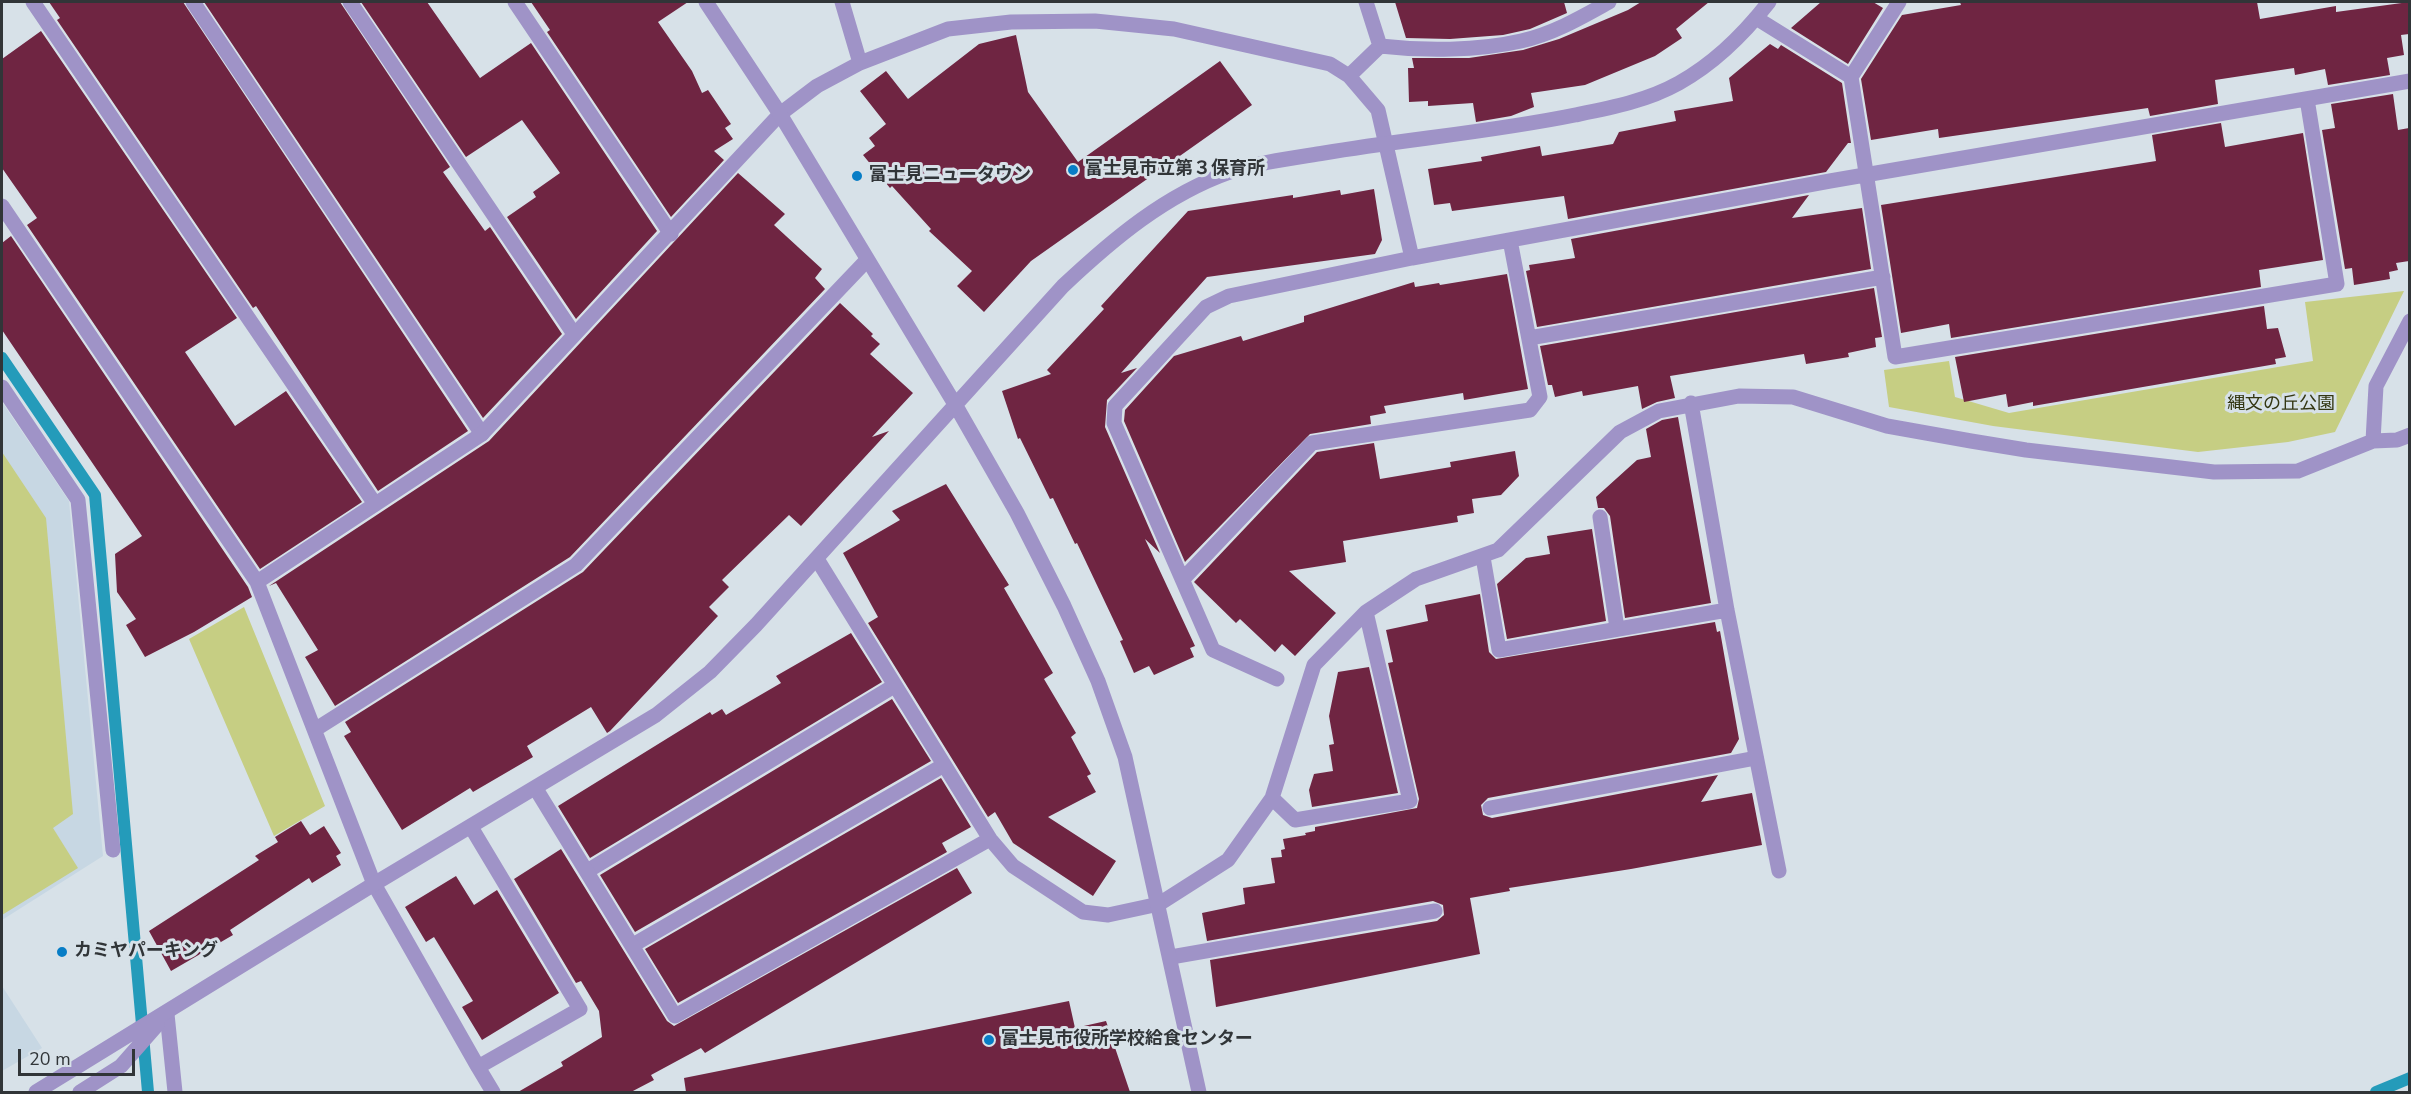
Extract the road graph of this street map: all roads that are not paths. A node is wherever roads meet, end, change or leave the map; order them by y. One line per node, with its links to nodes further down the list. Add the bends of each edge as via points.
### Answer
1 (33, 2): 36 (street)
2 (193, 2): 33 (street)
3 (350, 2): 28 (street)
4 (515, 2): 22 (street)
5 (706, 2): 18 (street)
6 (842, 2): 13 (street)
7 (1366, 2): 12 (street)
8 (1609, 2): 12 (street, via 1573,22 1522,41 1442,49)
9 (1769, 2): 11 (street)
10 (1899, 2): 15 (street)
11 (1756, 18): 15 (street); 19 (street, via 1724,53 1678,84 1622,105 1539,122)
12 (1380, 46): 14 (street)
13 (860, 63): 14 (street, via 948,28 1095,21 1174,29 1256,46 1330,64); 18 (street, via 817,86)
14 (1349, 76): 19 (street, via 1378,110)
15 (1851, 77): 20 (street)
16 (2409, 81): 17 (street)
17 (2307, 99): 20 (street); 26 (street, via 2337,284 1895,357)
18 (780, 114): 22 (street); 25 (street)
19 (1388, 142): 24 (street); 32 (street, via 1233,171 1189,188 1139,220 1087,263)
20 (1866, 174): 23 (street); 26 (street)
21 (2, 206): 41 (street)
22 (671, 234): 28 (street)
23 (1510, 240): 24 (street); 29 (street)
24 (1412, 258): 40 (street, via 1229,296 1206,307 1115,406 1114,423)
25 (867, 260): 32 (street); 47 (street, via 576,565)
26 (1883, 277): 29 (street)
27 (2409, 321): 35 (street, via 2376,386)
28 (574, 334): 33 (street)
29 (1529, 338): 40 (street, via 1540,397 1530,411 1312,443)
30 (2, 387): 55 (street, via 78,500)
31 (1692, 403): 35 (street, via 1739,396 1793,397 1887,426 2026,450 2214,472 2298,471); 38 (street, via 1659,411 1620,432 1498,550); 42 (street)
32 (956, 406): 39 (street); 59 (street, via 1017,513 1098,681 1125,757)
33 (482, 434): 36 (street)
34 (2409, 435): 35 (street)
35 (2373, 441)
36 (375, 504): 41 (street)
37 (1600, 517): 44 (street)
38 (1483, 557): 43 (street, via 1416,579); 44 (street, via 1499,650)
39 (817, 559): 46 (street); 50 (street, via 710,672 657,715)
40 (1183, 579): 45 (street, via 1213,650)
41 (257, 582): 47 (street)
42 (1727, 610): 44 (street); 48 (street)
43 (1366, 612): 51 (street, via 1314,665); 51 (street, via 1410,801 1295,820)
44 (1617, 628)
45 (1277, 679)
46 (894, 686): 49 (street); 56 (street)
47 (316, 729): 58 (street)
48 (1756, 758): 52 (street); 57 (street)
49 (944, 765): 54 (street); 61 (street)
50 (536, 789): 53 (street); 56 (street)
51 (1272, 798): 59 (street, via 1228,860)
52 (1490, 808)
53 (471, 827): 58 (street); 64 (street, via 579,1009)
54 (990, 839): 59 (street, via 1013,866 1083,912 1108,915); 61 (street, via 675,1016)
55 (113, 850)
56 (589, 870): 61 (street)
57 (1779, 871)
58 (374, 884): 63 (street); 64 (street)
59 (1159, 904): 62 (street)
60 (1435, 911): 62 (street)
61 (633, 945)
62 (1171, 957): 69 (street)
63 (166, 1014): 65 (street); 66 (street, via 121,1066); 67 (street)
64 (478, 1067): 68 (street)
65 (36, 1092)
66 (80, 1092)
67 (175, 1092)
68 (493, 1092)
69 (1199, 1092)

